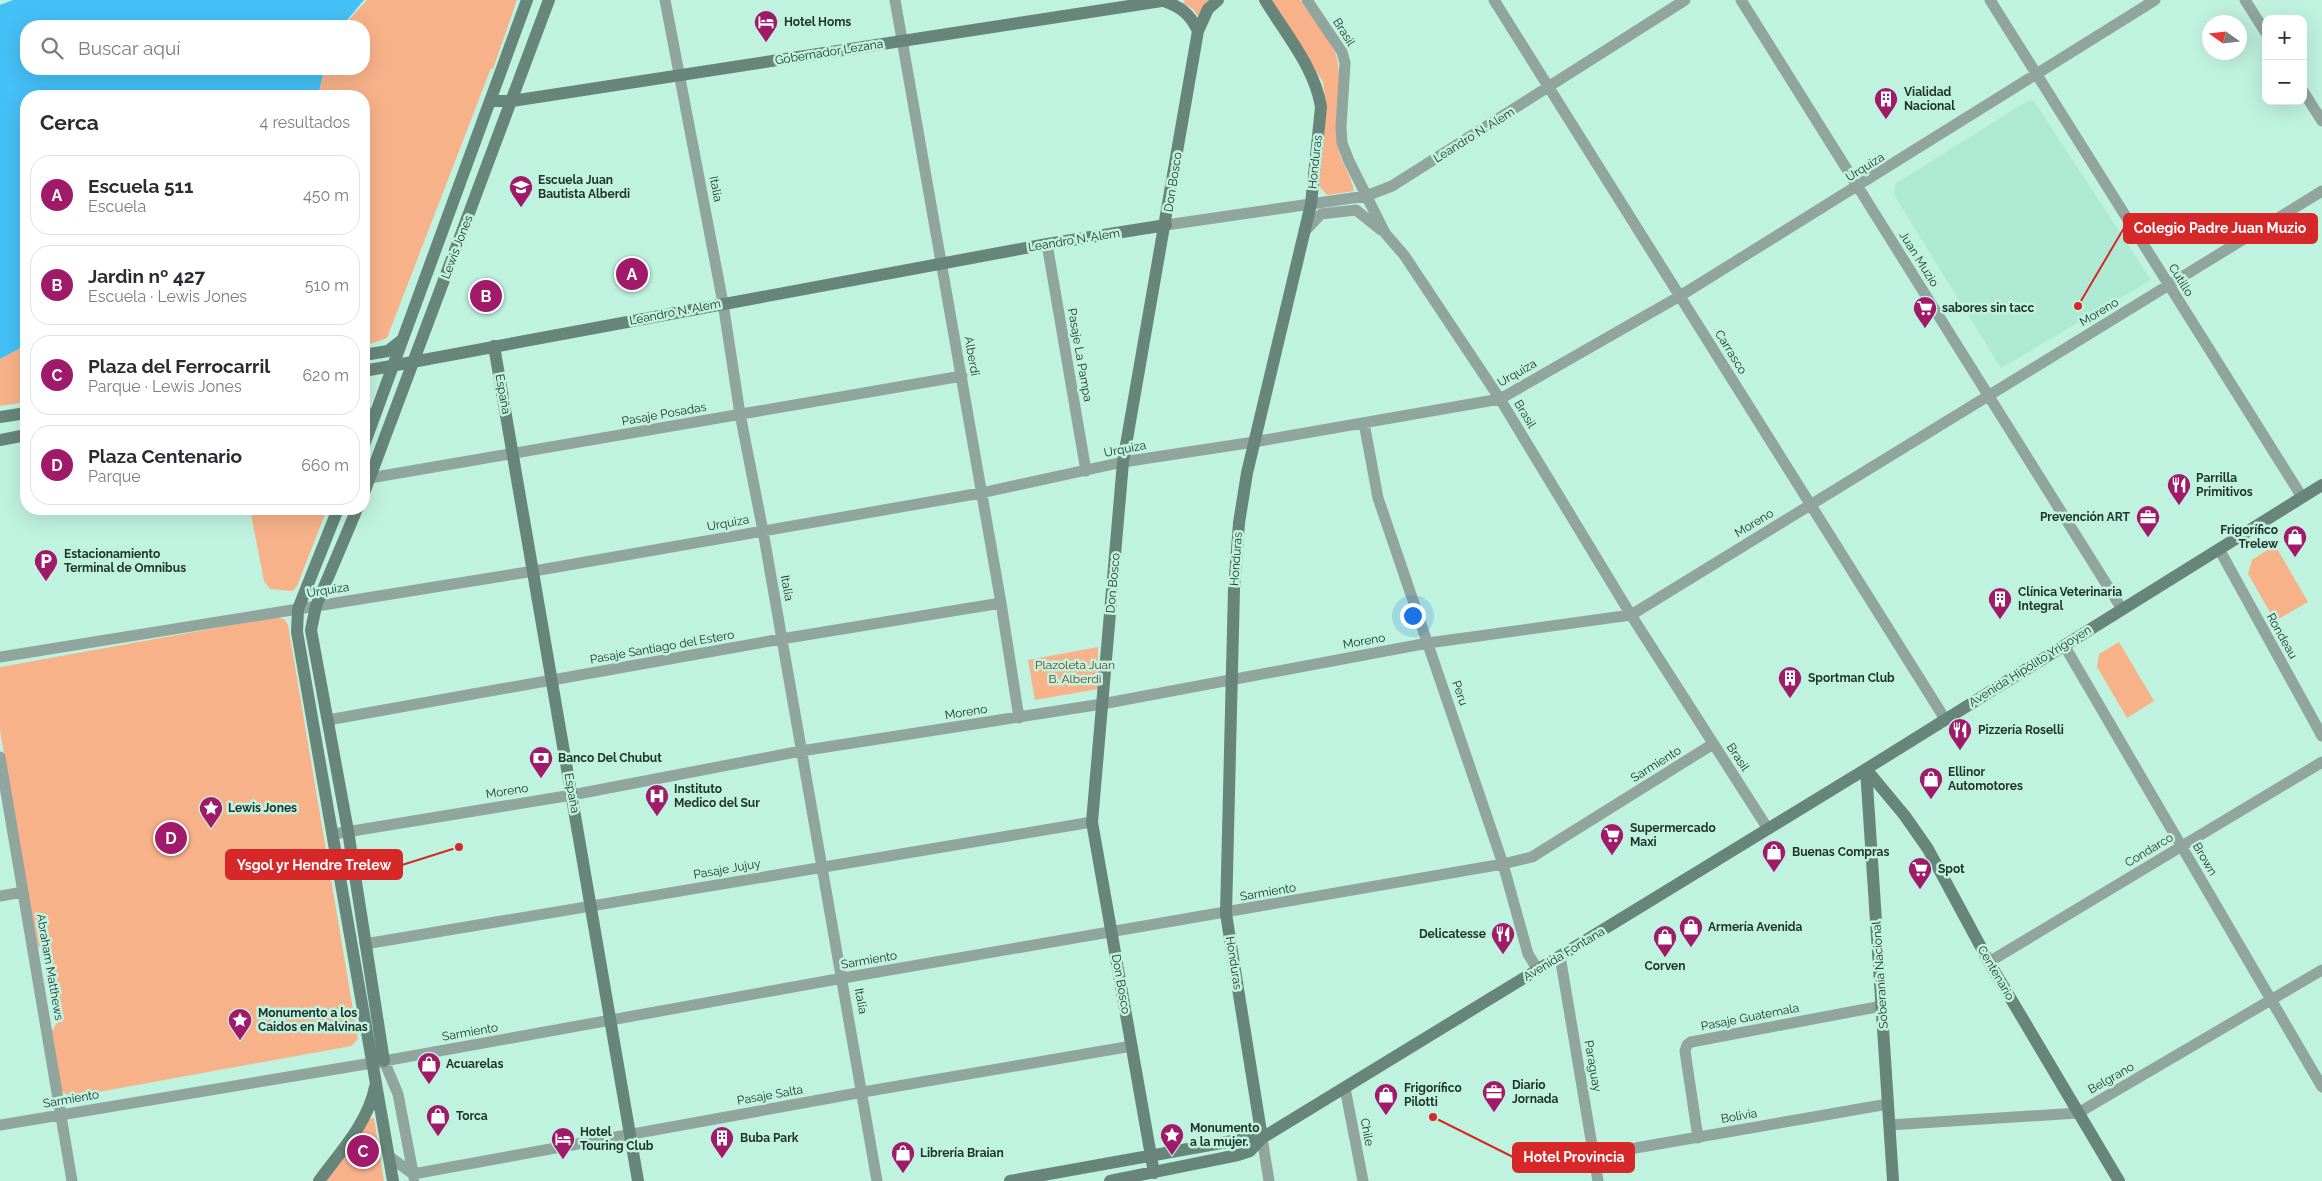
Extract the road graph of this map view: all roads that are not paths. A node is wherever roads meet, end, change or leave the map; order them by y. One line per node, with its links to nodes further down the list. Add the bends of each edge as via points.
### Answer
1 (527, 0): 22 (street, Lewis Jones)
2 (549, 0): 23 (street, Lewis Jones)
3 (665, 0): 19 (street, Italia)
4 (895, 0): 17 (street, Alberdi)
5 (1165, 0): 16 (street, via 1191,16); 17 (street, Gobernador Lezana)
6 (1218, 0): 16 (street, Don Bosco, via 1208,9)
7 (1265, 0): 28 (street, Honduras, via 1318,92 1321,107)
8 (1307, 0): 27 (street, Brasil, via 1342,52 1345,63 1342,143)
9 (1494, 0): 20 (street, Carrasco)
10 (1685, 0): 20 (street, Leandro N. Alem)
11 (1741, 0): 25 (street, Juan Muzio)
12 (1990, 0): 18 (street, Cutillo)
13 (2155, 0): 18 (street, Urquiza)
14 (2245, 0): 15 (street)
15 (2262, 26)
16 (1198, 31): 29 (street, Don Bosco)
17 (903, 41): 19 (street, Gobernador Lezana); 33 (street, Alberdi)
18 (2036, 75): 25 (street, Urquiza); 34 (street, Cutillo)
19 (679, 76): 23 (street, Gobernador Lezana); 36 (street, Italia)
20 (1548, 87): 27 (street, Leandro N. Alem, via 1392,186); 35 (street, Carrasco)
21 (2307, 98): 24 (street)
22 (491, 101): 23 (street, Gobernador Lezana); 37 (street, Lewis Jones)
23 (512, 101): 40 (street, Lewis Jones)
24 (2322, 121)
25 (1858, 187): 35 (street, Urquiza); 44 (street, Juan Muzio)
26 (2322, 191): 34 (street, Moreno)
27 (1366, 196): 28 (street, Leandro N. Alem); 31 (street, Brasil)
28 (1311, 204): 29 (street, Leandro N. Alem); 30 (street, Honduras)
29 (1166, 225): 32 (street, Leandro N. Alem); 55 (street, Don Bosco)
30 (1305, 230): 31 (street, via 1321,214 1356,210); 53 (street, Honduras)
31 (1385, 232): 45 (street, Brasil, via 1404,255)
32 (1047, 244): 33 (street, Leandro N. Alem); 56 (street, Pasaje La Pampa)
33 (941, 263): 36 (street, Leandro N. Alem); 43 (street, Alberdi)
34 (2169, 286): 44 (street, Moreno); 60 (street, Cutillo)
35 (1680, 296): 45 (street, Urquiza); 61 (street, Carrasco)
36 (723, 303): 38 (street, Leandro N. Alem); 47 (street, Italia)
37 (402, 340): 39 (street, via 388,351); 41 (street, Lewis Jones)
38 (494, 346): 40 (street, Leandro N. Alem); 54 (street, España)
39 (370, 354)
40 (414, 362): 41 (street, Leandro N. Alem); 57 (street, Lewis Jones)
41 (392, 366): 42 (street, Leandro N. Alem); 50 (street, Lewis Jones)
42 (370, 370)
43 (962, 376): 47 (street, Pasaje Posadas); 59 (street, Alberdi)
44 (1989, 396): 61 (street, Moreno); 70 (street, Juan Muzio)
45 (1500, 399): 49 (street, Urquiza); 71 (street, Brasil)
46 (20, 414): 48 (street)
47 (740, 414): 54 (street, Pasaje Posadas); 64 (street, Italia)
48 (0, 417)
49 (1364, 423): 53 (street, Urquiza); 73 (street, Peru, via 1378,498)
50 (370, 428)
51 (20, 436): 52 (street)
52 (0, 440)
53 (1254, 442): 55 (street, Urquiza); 76 (street, Honduras, via 1239,523)
54 (514, 453): 57 (street, Pasaje Posadas); 66 (street, España)
55 (1123, 462): 56 (street, Urquiza); 78 (street, Don Bosco)
56 (1086, 471): 59 (street, Urquiza)
57 (370, 478)
58 (2322, 485): 60 (street, Avenida Hipólito Yrigoyen)
59 (981, 493): 64 (street, Urquiza); 67 (street, Alberdi)
60 (2302, 497): 65 (street, Avenida Hipólito Yrigoyen)
61 (1810, 505): 71 (street, Moreno); 80 (street, Carrasco)
62 (336, 515): 69 (street)
63 (354, 515): 68 (street)
64 (763, 531): 66 (street, Urquiza); 72 (street, Italia)
65 (2219, 549): 70 (street, Avenida Hipólito Yrigoyen); 82 (street, Rondeau)
66 (534, 571): 68 (street, Urquiza); 77 (street, España)
67 (1001, 603): 72 (street, Pasaje Santiago del Estero); 79 (street, Alberdi)
68 (316, 606): 69 (street, Urquiza); 81 (street, via 311,630)
69 (298, 608): 75 (street, Urquiza); 92 (street, via 297,632)
70 (2122, 609): 74 (street, Avenida Hipólito Yrigoyen)
71 (1631, 615): 73 (street, Moreno); 83 (street, Brasil)
72 (781, 639): 77 (street, Pasaje Santiago del Estero); 84 (street, Italia)
73 (1428, 643): 76 (street, Moreno); 94 (street, Peru)
74 (2064, 645): 80 (street, Avenida Hipólito Yrigoyen); 93 (street, Brown)
75 (0, 657)
76 (1232, 679): 78 (street, Moreno); 99 (street, Honduras)
77 (553, 680): 81 (street, Pasaje Santiago del Estero); 88 (street, España)
78 (1102, 704): 79 (street, Moreno); 89 (street, Don Bosco)
79 (1019, 718): 84 (street, Moreno)
80 (1945, 719): 87 (street, Avenida Hipólito Yrigoyen)
81 (328, 720): 91 (street)
82 (2322, 736)
83 (1713, 744): 90 (street, Brasil); 94 (street, Sarmiento, via 1532,857)
84 (801, 751): 88 (street, Moreno); 95 (street, Italia)
85 (0, 757): 96 (street, Abraham Matthews)
86 (2322, 762): 93 (street, Condarco)
87 (1866, 769): 90 (street, Avenida Fontana); 103 (street, Centenario, via 1918,833); 108 (street, Soberanía Nacional)
88 (572, 795): 91 (street, Moreno); 98 (street, España)
89 (1092, 822): 95 (street, Pasaje Jujuy); 100 (street, Don Bosco)
90 (1768, 829): 102 (street, Avenida Fontana)
91 (348, 831): 92 (street, Moreno); 101 (street)
92 (334, 834): 111 (street)
93 (2181, 846): 103 (street, Condarco); 107 (street, Brown)
94 (1503, 864): 99 (street, Sarmiento); 104 (street, Peru, via 1528,954)
95 (822, 867): 98 (street, Pasaje Jujuy); 106 (street, Italia)
96 (23, 892): 97 (street); 118 (street, Abraham Matthews)
97 (0, 896)
98 (591, 906): 101 (street, Pasaje Jujuy); 109 (street, España)
99 (1226, 914): 100 (street, Sarmiento); 122 (street, Honduras)
100 (1112, 933): 106 (street, Sarmiento); 110 (street, Don Bosco)
101 (365, 944): 111 (street)
102 (1560, 956): 104 (street, Avenida Fontana); 124 (street, Paraguay)
103 (1990, 962): 117 (street, Centenario)
104 (1538, 970): 114 (street, Avenida Fontana)
105 (2322, 970): 107 (street, Belgrano)
106 (842, 978): 109 (street, Sarmiento); 115 (street, Italia)
107 (2271, 1000): 113 (street, Brown); 117 (street, Belgrano)
108 (1882, 1006): 116 (street, Soberanía Nacional); 123 (street, Pasaje Guatemala, via 1691,1042 1685,1051)
109 (611, 1021): 111 (street, Sarmiento); 121 (street, España)
110 (1132, 1046): 115 (street, Pasaje Salta); 125 (street, Don Bosco)
111 (378, 1062): 112 (street); 118 (street, Sarmiento); 127 (street, via 398,1094)
112 (376, 1082): 126 (street); 130 (street, via 373,1099 362,1121)
113 (2322, 1087)
114 (1345, 1088): 122 (street, Avenida Fontana); 137 (street, Chile)
115 (863, 1092): 121 (street, Pasaje Salta); 133 (street, Italia)
116 (1888, 1104): 120 (street, Soberanía Nacional); 123 (street, Bolivia)
117 (2078, 1113): 120 (street, Belgrano); 140 (street, Centenario)
118 (61, 1114): 119 (street, Sarmiento); 129 (street, Abraham Matthews)
119 (0, 1125)
120 (1889, 1126): 139 (street, Soberanía Nacional)
121 (630, 1134): 127 (street, Pasaje Salta); 132 (street, España)
122 (1262, 1138): 125 (street, Avenida Fontana); 128 (street, Avenida Fontana, via 1250,1151); 136 (street)
123 (1698, 1138): 124 (street, Bolivia)
124 (1595, 1155): 138 (street, Paraguay)
125 (1151, 1156): 128 (street, Don Bosco); 134 (street, Avenida Fontana)
126 (390, 1157): 127 (street); 131 (street)
127 (414, 1177)
128 (1155, 1177): 135 (street, Avenida Fontana)
129 (72, 1181)
130 (319, 1181)
131 (393, 1181)
132 (638, 1181)
133 (877, 1181)
134 (1010, 1181)
135 (1110, 1181)
136 (1269, 1181)
137 (1363, 1181)
138 (1598, 1181)
139 (1893, 1181)
140 (2119, 1181)

